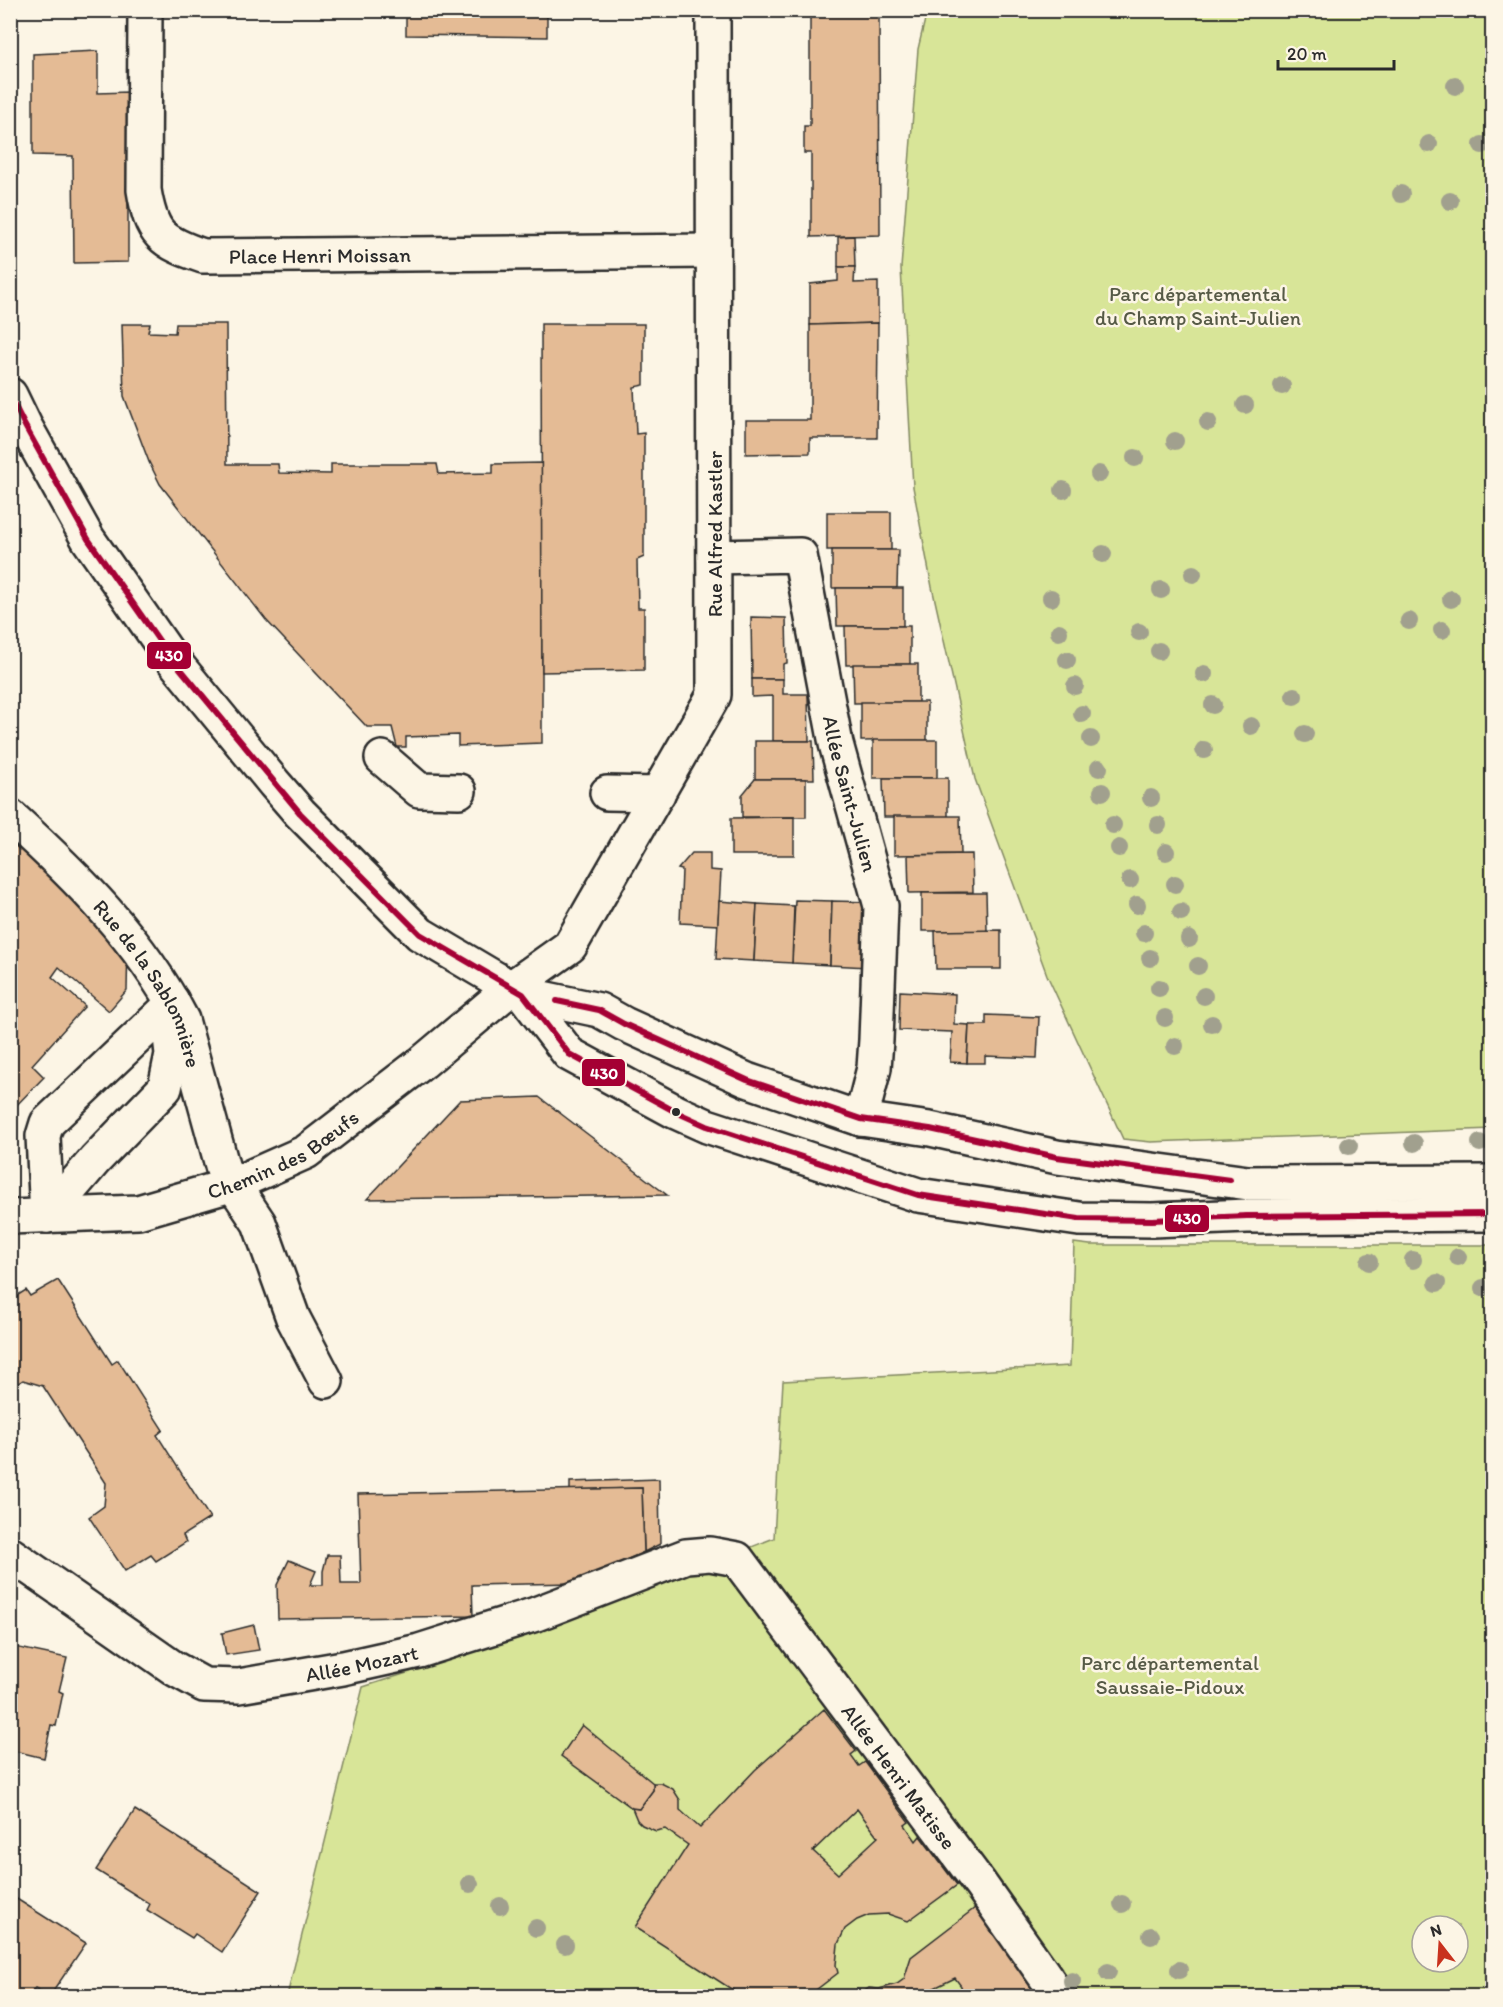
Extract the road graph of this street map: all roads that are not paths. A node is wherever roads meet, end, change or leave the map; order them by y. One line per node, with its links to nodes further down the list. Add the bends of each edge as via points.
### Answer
1 (146, 10): 3 (street, Place Henri Moissan, via 144,190 148,214 159,234 176,247 203,256)
2 (713, 10): 3 (street, Rue Alfred Kastler)
3 (713, 251): 5 (street, Rue Alfred Kastler)
4 (10, 395): 11 (street, via 88,539 169,655 274,783 420,934)
5 (714, 557): 9 (street, Rue Alfred Kastler, via 714,695); 13 (street, Allée Saint-Julien, via 800,555 836,744 880,906 874,1068)
6 (382, 758): 7 (street, via 419,790)
7 (459, 791)
8 (607, 794): 9 (street)
9 (658, 794): 11 (street, Rue Alfred Kastler, via 570,946)
10 (10, 816): 12 (street, Rue de la Sablonnière, via 115,919)
11 (517, 991): 13 (street, via 599,1010 747,1080); 15 (street, Chemin des Bœufs, via 306,1152); 16 (street, via 569,1054 676,1112 707,1126 918,1196 1079,1219)
12 (169, 1005): 15 (street, Rue de la Sablonnière, via 182,1020 223,1169); 17 (street, via 172,1054 165,1088); 17 (street, via 47,1123 43,1136)
13 (861, 1119): 14 (street, via 930,1129 1058,1157 1248,1183)
14 (1492, 1182)
15 (234, 1184): 17 (street, Chemin des Bœufs, via 138,1212); 19 (street, Rue de la Sablonnière, via 259,1223 293,1318)
16 (1492, 1214)
17 (47, 1216): 18 (street, Chemin des Bœufs)
18 (10, 1217)
19 (326, 1381)
20 (10, 1554): 21 (street, Allée Mozart, via 175,1669 204,1685 239,1686 419,1651 536,1614 686,1556 710,1554)
21 (737, 1559): 22 (street, Allée Henri Matisse)
22 (1059, 1996)

